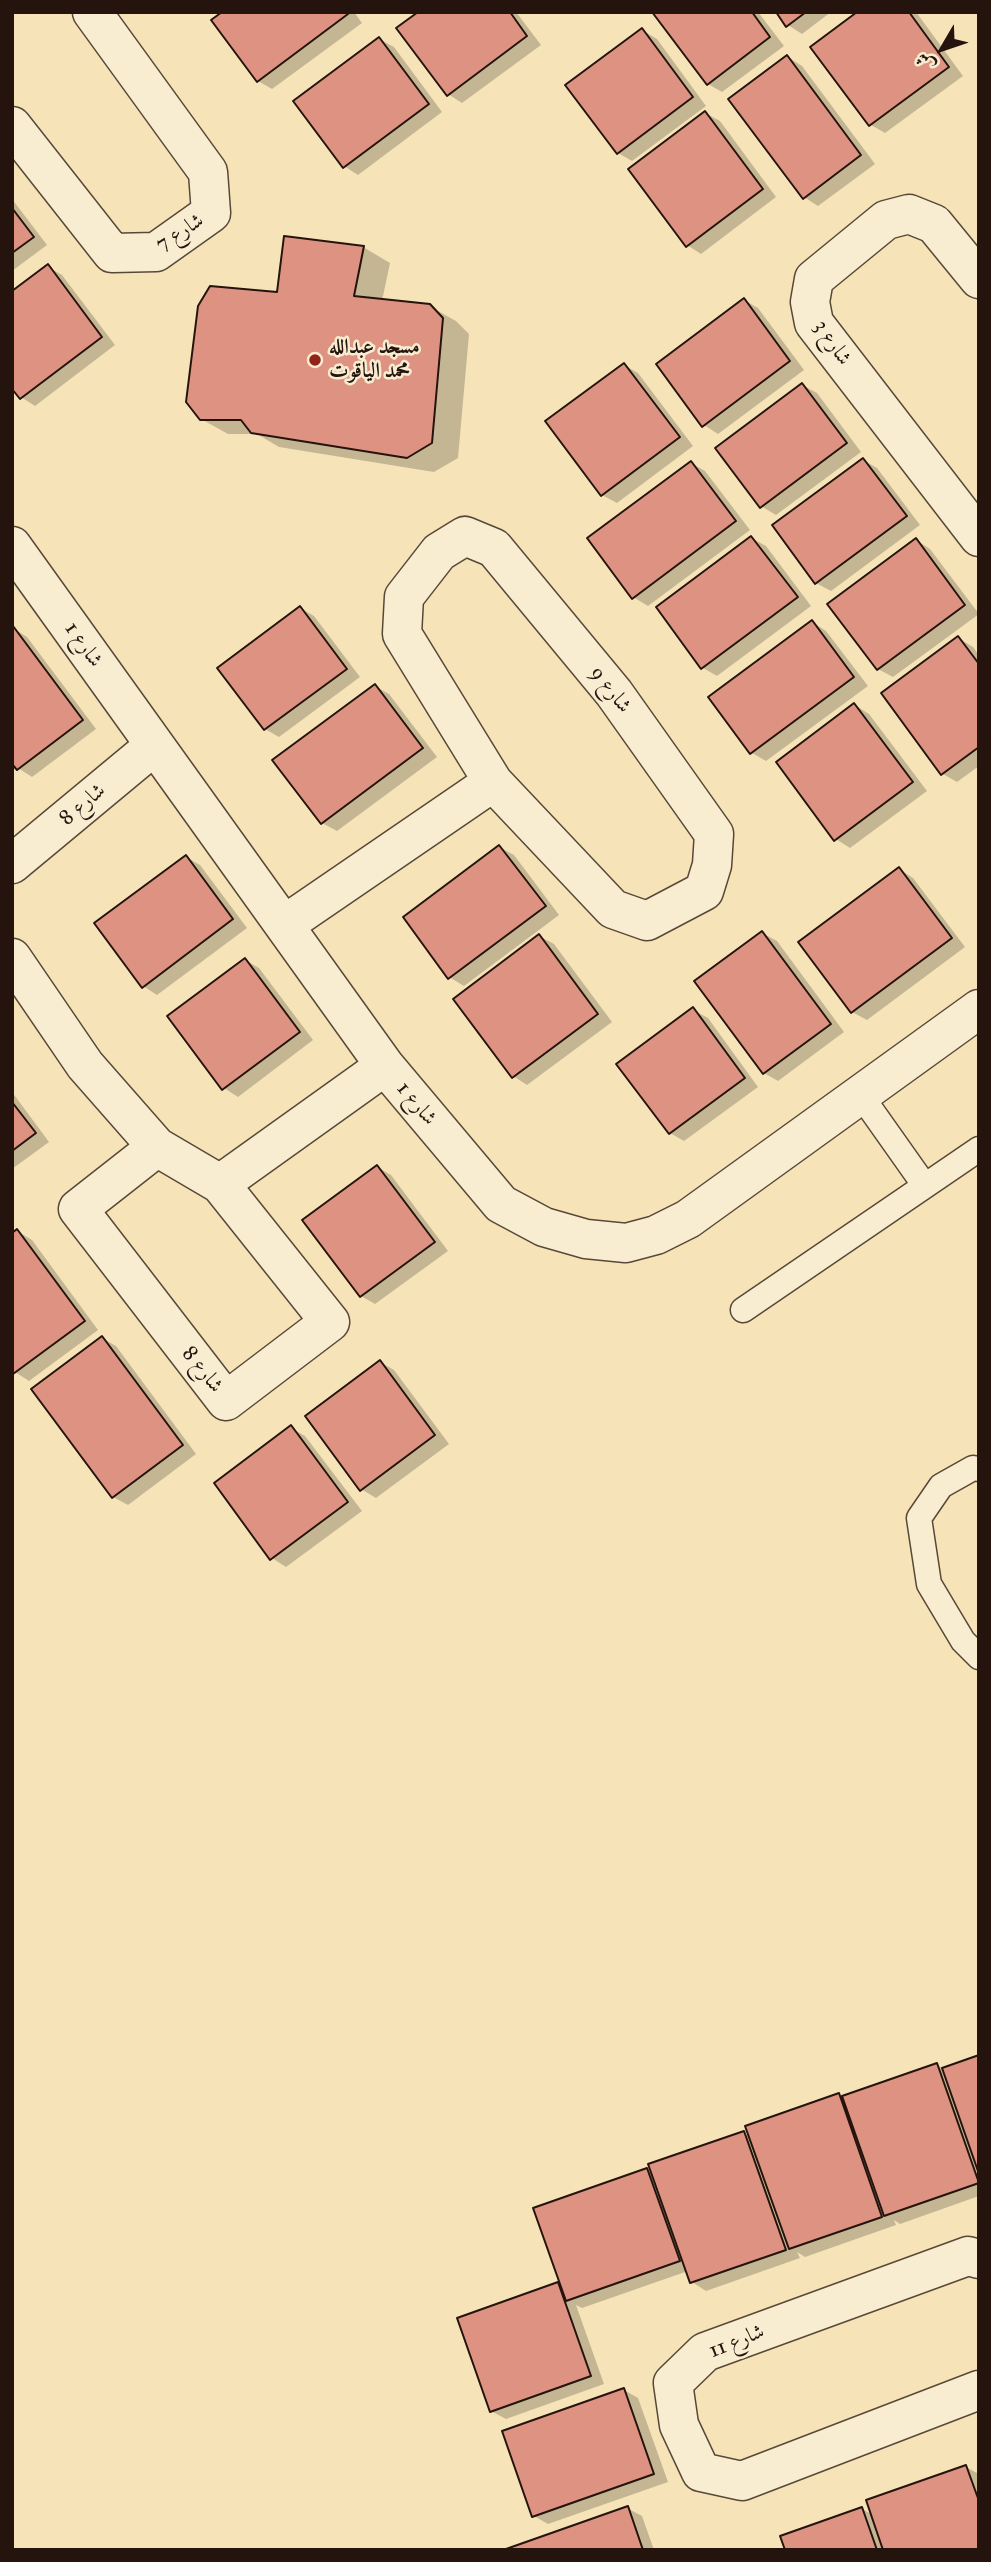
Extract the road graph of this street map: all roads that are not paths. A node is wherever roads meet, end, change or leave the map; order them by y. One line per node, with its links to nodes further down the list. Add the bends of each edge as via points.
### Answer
1 (92, 12): 2 (street, شارع 7, via 208,172 211,213 156,252 112,253)
2 (12, 126)
3 (979, 279): 4 (street, شارع 3, via 934,223 909,214 886,220 814,279 810,302 814,323)
4 (979, 537)
5 (12, 545): 6 (street, شارع 1)
6 (154, 746): 8 (street, شارع 8); 9 (street, شارع 1)
7 (493, 782): 7 (street, شارع 9, via 402,634 404,597 439,552 465,536 494,548 614,693 714,834 704,891 647,921 613,909); 9 (street)
8 (12, 864)
9 (284, 925): 12 (street, شارع 1)
10 (12, 958): 14 (street, شارع 8, via 85,1065)
11 (979, 1009): 13 (street, شارع 1)
12 (385, 1066): 13 (street, شارع 1, via 501,1205 544,1227 586,1239 626,1243 688,1219); 16 (street)
13 (860, 1094): 17 (lane)
14 (157, 1147): 16 (street, شارع 8); 16 (street, شارع 8, via 78,1209 226,1401 330,1322)
15 (979, 1149): 17 (lane)
16 (220, 1184)
17 (925, 1186): 18 (lane)
18 (743, 1310)
19 (979, 1469): 20 (lane, via 941,1486 919,1518 929,1584 963,1641)
20 (979, 1657)
21 (979, 2259): 22 (street, شارع 11, via 968,2256 705,2352 673,2382 679,2426 701,2472 742,2481)
22 (979, 2390)

